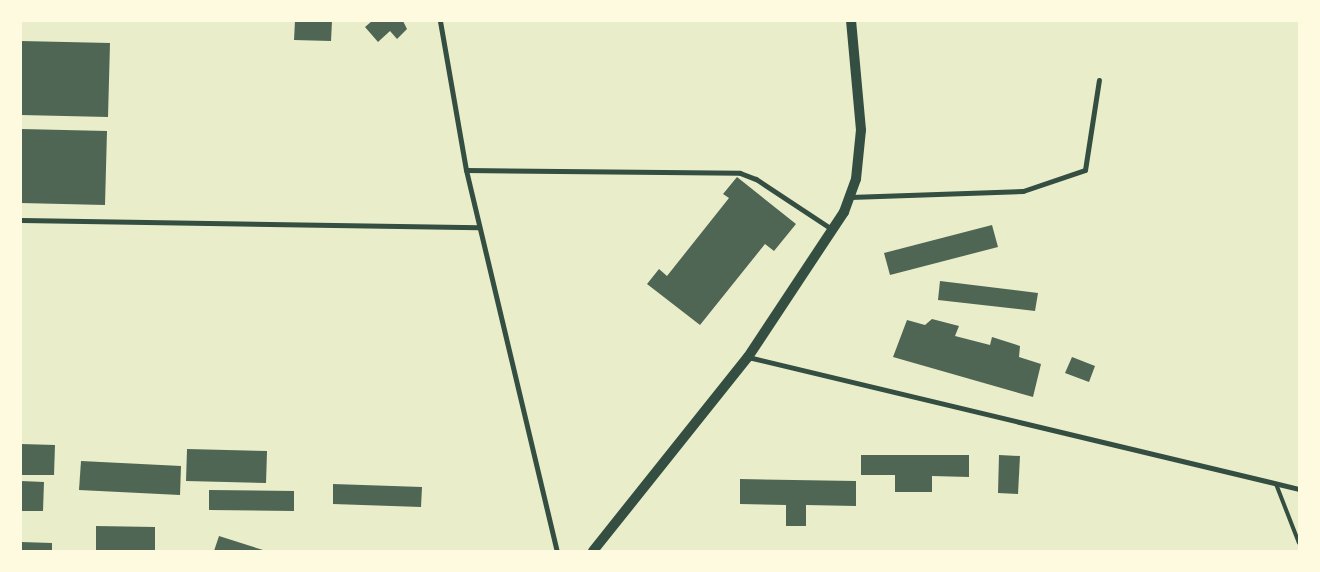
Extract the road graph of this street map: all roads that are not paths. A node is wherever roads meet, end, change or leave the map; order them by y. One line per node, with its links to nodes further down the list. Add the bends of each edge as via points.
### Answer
1 (440, 21): 4 (street)
2 (851, 21): 5 (main road, via 861,130)
3 (1100, 80): 5 (street, via 1085,170 1023,192)
4 (466, 170): 7 (street); 8 (street, via 740,172 756,179)
5 (849, 197): 8 (main road)
6 (21, 220): 7 (street)
7 (479, 227): 13 (street)
8 (834, 231): 9 (main road)
9 (748, 357): 10 (street); 14 (main road)
10 (1276, 484): 11 (street); 12 (lane)
11 (1299, 489)
12 (1299, 543)
13 (557, 551)
14 (593, 551)

